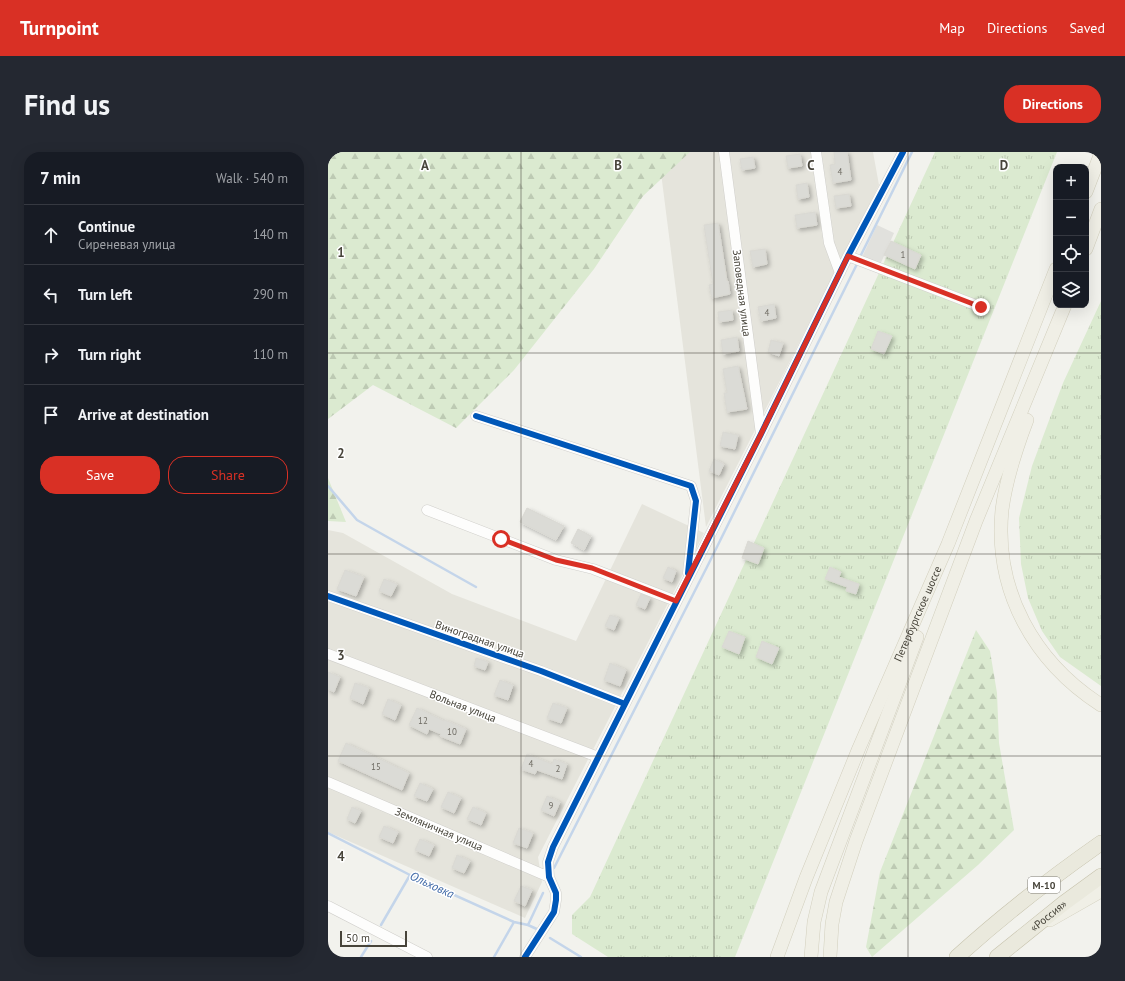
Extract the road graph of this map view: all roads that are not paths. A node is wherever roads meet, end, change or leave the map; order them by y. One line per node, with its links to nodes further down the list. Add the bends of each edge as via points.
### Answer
1 (724, 152): 14 (street, Заповедная улица)
2 (816, 152): 10 (street, via 829,243)
3 (903, 152): 8 (street)
4 (1101, 153): 5 (main road)
5 (1089, 184)
6 (1101, 209): 7 (main road)
7 (1089, 241)
8 (855, 259): 10 (street); 11 (street)
9 (1055, 272): 16 (main road, Петербургское шоссе)
10 (840, 273): 14 (street)
11 (981, 307)
12 (1064, 308): 22 (main road, via 1015,452 1008,480 1001,526 1003,556 1014,601 1035,642 1076,688); 35 (main road, Петербургское шоссе, via 976,521 856,841 836,902)
13 (476, 416): 17 (street, via 691,486 696,501)
14 (761, 434): 17 (street)
15 (427, 510): 19 (street, via 556,560 592,568)
16 (948, 544): 33 (main road, Петербургское шоссе, via 856,756); 34 (main road, via 934,592 821,892 814,922)
17 (688, 579): 19 (street)
18 (328, 596): 21 (street, Виноградная улица, via 541,671)
19 (676, 601): 21 (street)
20 (328, 654): 23 (street, Вольная улица)
21 (625, 704): 23 (street)
22 (1101, 705)
23 (598, 757): 27 (street, via 553,847 548,862)
24 (328, 782): 27 (street, Земляничная улица)
25 (1101, 843): 36 (highway, М-10, via 1004,916)
26 (1101, 876): 30 (highway, «Россия» / М-10)
27 (549, 877): 32 (street, via 556,893 554,912)
28 (1101, 891): 30 (main road)
29 (328, 906): 31 (street)
30 (1022, 936): 37 (highway, «Россия» / М-10)
31 (427, 957)
32 (525, 957)
33 (777, 957)
34 (811, 957)
35 (830, 957)
36 (957, 957)
37 (997, 957)

